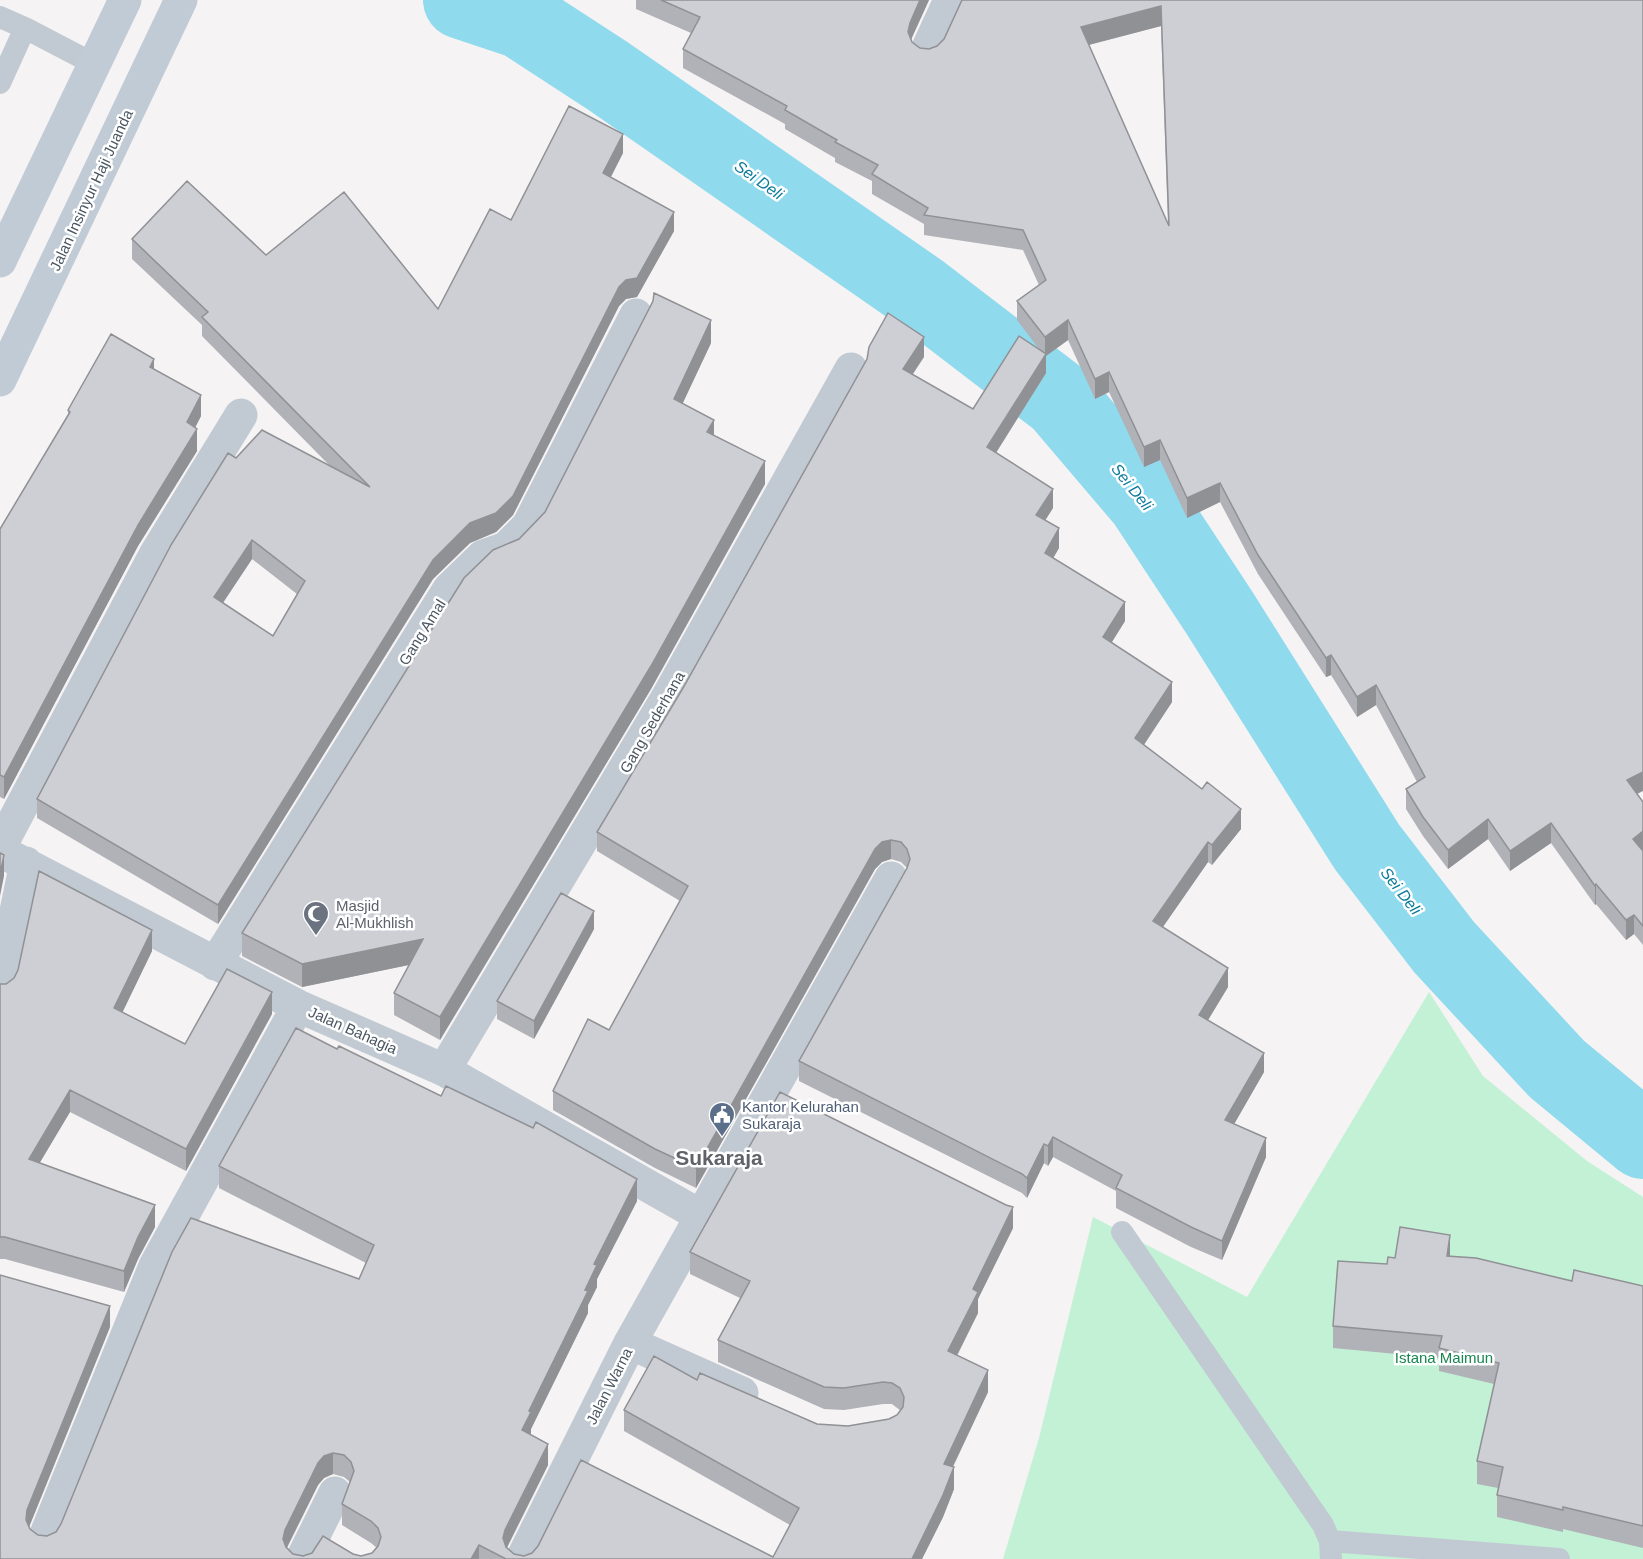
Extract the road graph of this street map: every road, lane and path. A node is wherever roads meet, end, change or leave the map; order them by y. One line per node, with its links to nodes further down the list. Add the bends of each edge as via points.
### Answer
1 (125, 0): 7 (main road)
2 (181, 0): 12 (main road, Jalan Insinyur Haji Juanda)
3 (950, 0): 6 (street)
4 (0, 17): 5 (lane)
5 (25, 28): 7 (lane); 8 (lane)
6 (927, 50)
7 (94, 64): 9 (main road)
8 (0, 83)
9 (0, 261)
10 (636, 315): 16 (street, Gang Amal, via 528,526 506,548 483,556 449,589)
11 (851, 369): 19 (street, Gang Sederhana, via 667,698)
12 (0, 380)
13 (241, 415): 14 (street, via 155,555)
14 (9, 854): 16 (street, Jalan Bahagia); 17 (street)
15 (891, 878): 20 (street, Jalan Warna, via 783,1095)
16 (215, 964): 18 (street, Jalan Bahagia)
17 (0, 988)
18 (298, 1006): 19 (street, Jalan Bahagia); 23 (street, via 155,1266)
19 (444, 1070): 20 (street, Jalan Bahagia)
20 (701, 1216): 24 (street, Jalan Warna)
21 (1122, 1232): 28 (lane, via 1323,1525)
22 (102, 1306): 23 (street)
23 (136, 1315): 26 (street)
24 (630, 1343): 25 (street); 30 (street, Jalan Warna)
25 (766, 1404)
26 (44, 1539)
27 (341, 1547): 29 (street, via 321,1535 330,1503)
28 (1330, 1550): 31 (lane)
29 (302, 1559)
30 (522, 1559)
31 (1559, 1559)

